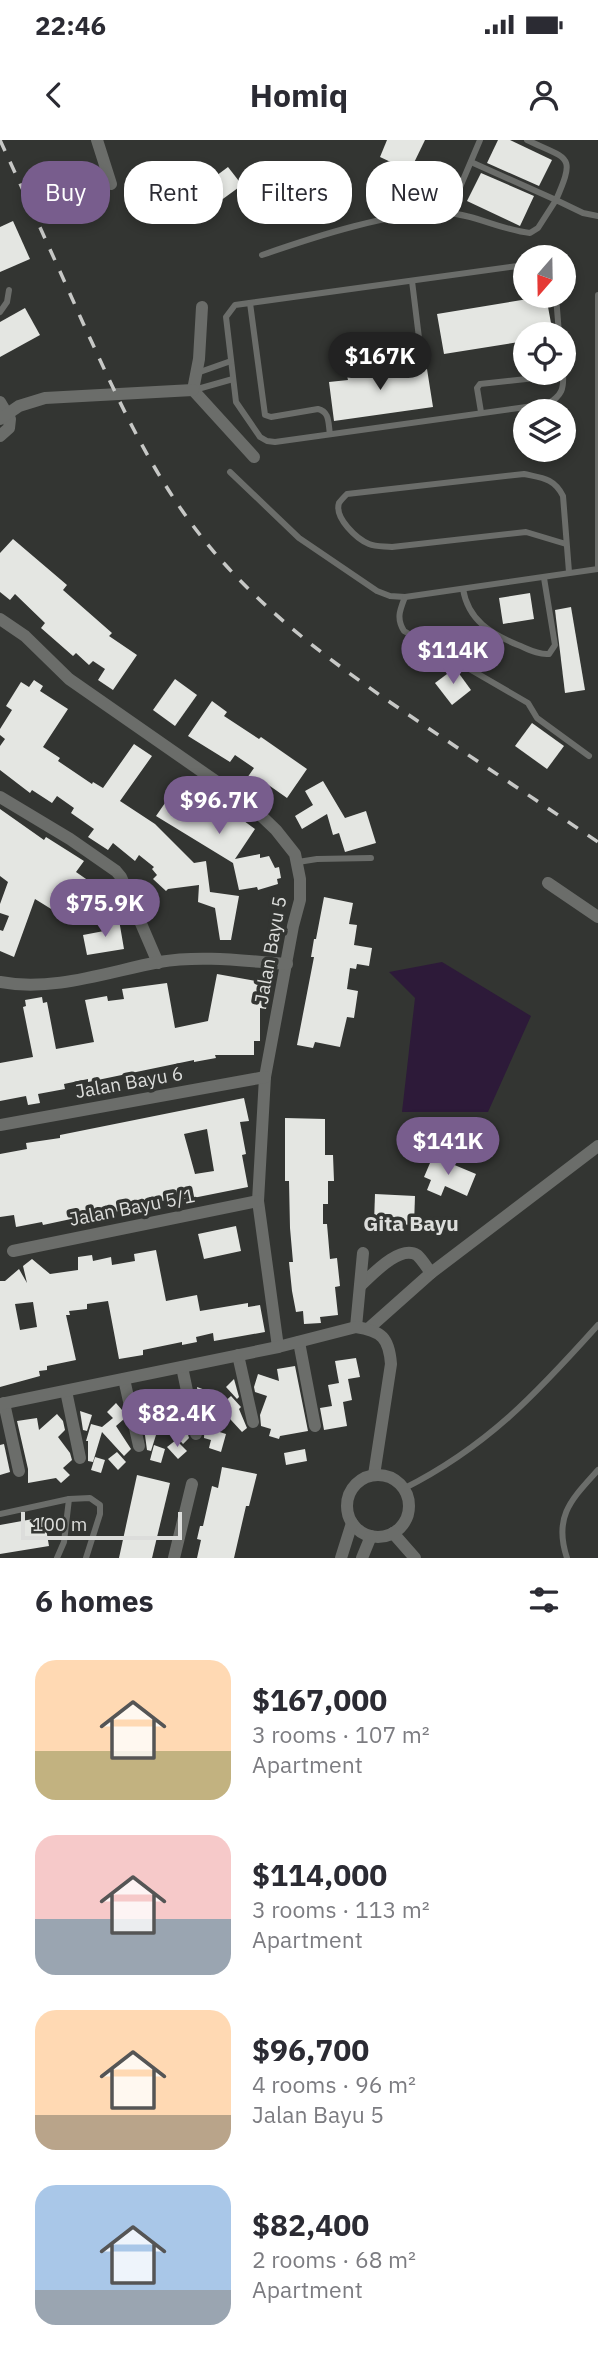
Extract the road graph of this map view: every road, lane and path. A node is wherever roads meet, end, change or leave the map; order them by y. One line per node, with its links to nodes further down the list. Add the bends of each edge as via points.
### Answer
1 (97, 140): 6 (street)
2 (480, 140): 4 (lane)
3 (527, 140): 7 (lane, via 568,163)
4 (471, 162): 5 (lane); 7 (lane)
5 (463, 181)
6 (111, 184)
7 (556, 200): 8 (lane, via 530,233); 9 (lane)
8 (463, 216)
9 (598, 216)
10 (368, 224): 11 (lane)
11 (262, 255)
12 (513, 267): 13 (lane)
13 (412, 281): 16 (lane); 19 (lane)
14 (9, 290): 18 (lane)
15 (598, 295): 34 (lane)
16 (250, 303): 20 (lane, via 235,305 226,317); 29 (lane, via 265,415 324,410)
17 (202, 307): 21 (street)
18 (0, 312)
19 (420, 346)
20 (231, 361): 21 (lane); 22 (lane)
21 (197, 373): 25 (street)
22 (233, 379): 25 (lane); 29 (lane, via 236,402 267,441)
23 (513, 380): 27 (lane, via 480,384)
24 (564, 385): 27 (lane, via 558,398 548,404)
25 (193, 390): 28 (street, via 46,398); 31 (street)
26 (0, 402): 30 (street, via 10,419 9,428)
27 (481, 412): 29 (lane)
28 (0, 419)
29 (330, 434)
30 (0, 436)
31 (254, 457)
32 (230, 472): 38 (lane, via 299,538 377,591)
33 (566, 544): 33 (lane, via 526,532 378,546 354,534 339,514 339,503 347,494 524,474 558,485 564,496); 35 (lane)
34 (598, 569): 35 (lane)
35 (569, 572): 36 (lane)
36 (544, 578): 37 (lane); 37 (lane, via 555,645 549,654 533,652 489,631 469,609)
37 (463, 590): 38 (lane)
38 (405, 597): 40 (lane, via 399,611 404,631 528,703 537,718)
39 (0, 619): 43 (street, via 69,679 250,805 276,830)
40 (589, 756)
41 (0, 797): 46 (street, via 116,871)
42 (371, 858): 43 (lane)
43 (298, 862): 47 (street, Jalan Bayu 5, via 300,900)
44 (548, 883): 45 (street)
45 (598, 917)
46 (158, 963): 47 (street, via 199,959); 48 (street, via 57,982)
47 (288, 964): 49 (street, Jalan Bayu 5)
48 (0, 982)
49 (265, 1077): 50 (street, Jalan Bayu 6); 52 (street, Jalan Bayu 5)
50 (0, 1125)
51 (598, 1146): 55 (street)
52 (258, 1201): 53 (street, Jalan Bayu 5/1); 60 (street, Jalan Bayu 5)
53 (13, 1251)
54 (363, 1253): 56 (street)
55 (431, 1273): 56 (street, via 417,1255 408,1253 396,1256); 58 (street)
56 (360, 1286): 58 (street)
57 (598, 1325): 75 (lane, via 534,1395 480,1443)
58 (362, 1328): 59 (street); 73 (street, via 381,1335 389,1345 391,1364)
59 (299, 1342): 60 (street); 67 (street)
60 (278, 1347): 61 (street)
61 (238, 1355): 62 (street); 66 (street)
62 (182, 1367): 63 (street); 68 (street)
63 (124, 1379): 64 (street); 69 (street)
64 (66, 1391): 65 (street); 70 (street)
65 (2, 1404): 72 (street)
66 (253, 1422)
67 (315, 1426)
68 (196, 1434)
69 (139, 1446)
70 (80, 1458)
71 (598, 1469): 87 (lane, via 562,1519)
72 (19, 1471)
73 (374, 1475): 75 (street, via 391,1478); 78 (street, via 352,1489 346,1506)
74 (192, 1484): 83 (street)
75 (403, 1489): 79 (street, via 407,1517)
76 (69, 1499): 77 (lane); 81 (lane, via 64,1542); 82 (lane, via 90,1498 100,1505)
77 (0, 1514)
78 (352, 1523): 80 (street); 84 (street)
79 (393, 1533): 80 (street); 86 (street)
80 (371, 1536): 85 (street)
81 (57, 1558)
82 (86, 1558)
83 (174, 1558)
84 (341, 1558)
85 (362, 1558)
86 (415, 1558)
87 (566, 1558)

